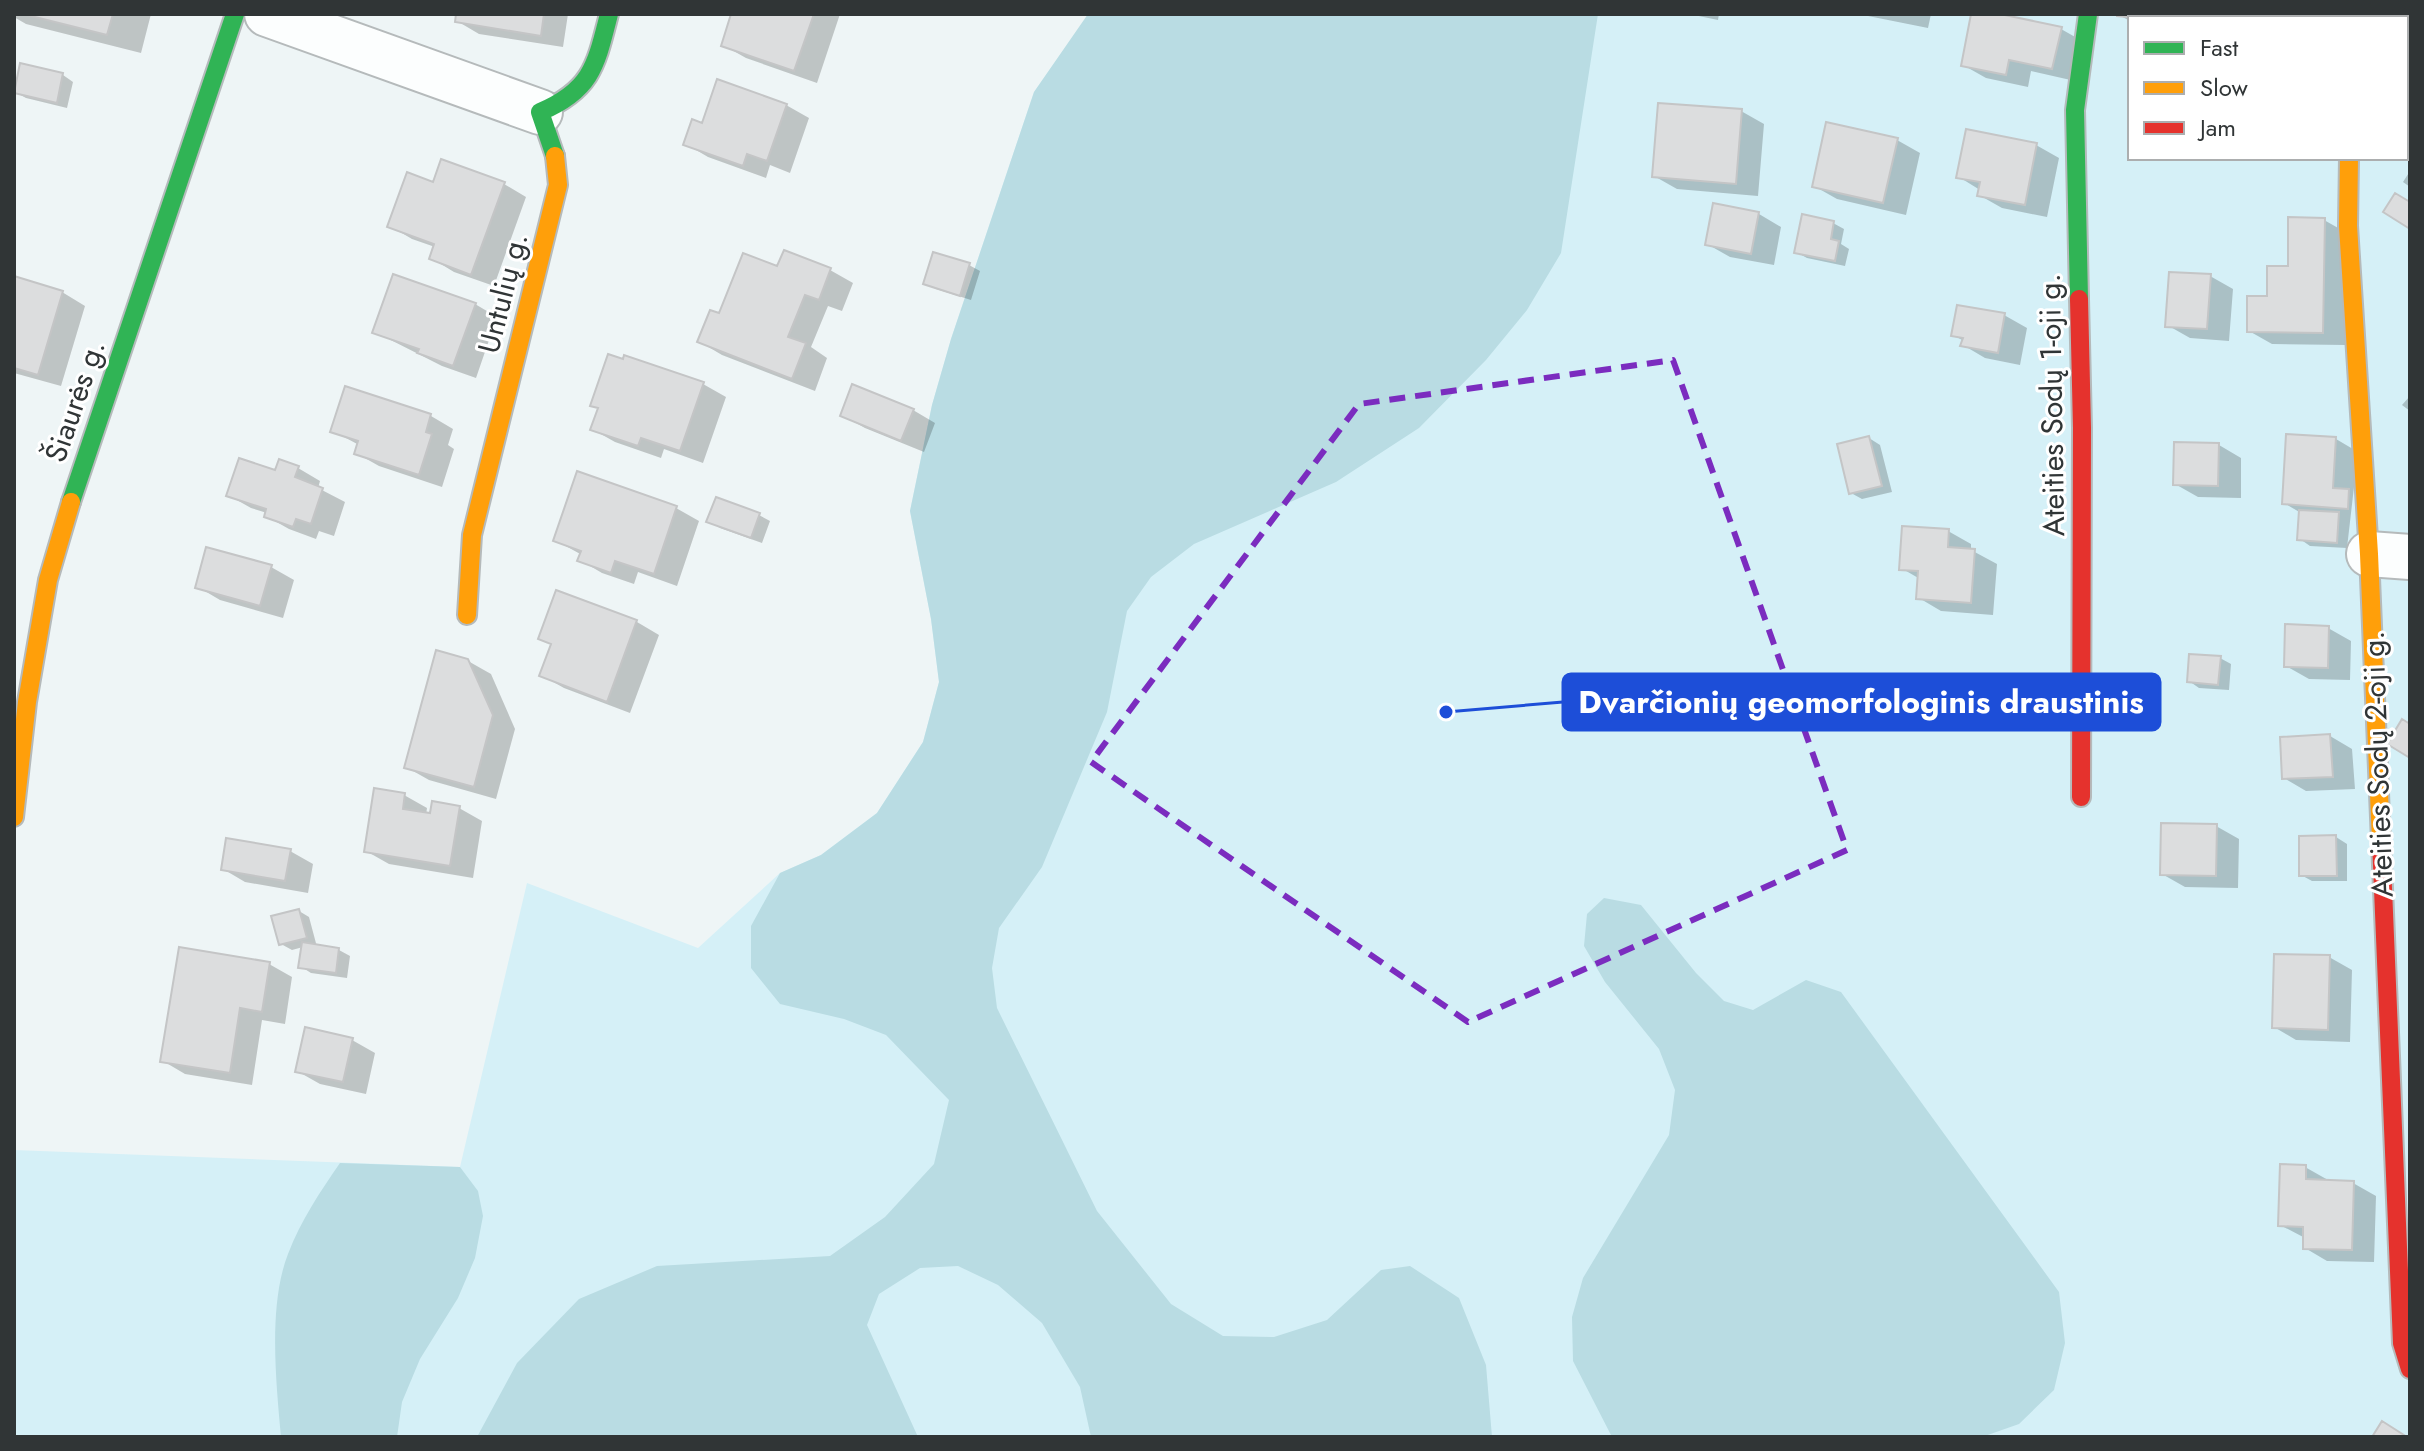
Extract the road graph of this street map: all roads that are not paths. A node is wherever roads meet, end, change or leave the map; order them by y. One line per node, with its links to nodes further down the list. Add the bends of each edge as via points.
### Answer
1 (235, 14): 9 (street, Šiaurės g., via 80,474 48,580)
2 (267, 14): 5 (street)
3 (609, 14): 5 (street, via 598,58 585,82 568,100)
4 (2088, 14): 10 (street, Ateities Sodų 1-oji g., via 2075,110 2082,428)
5 (540, 112): 8 (street, Untulių g., via 552,136 558,185 472,535)
6 (2349, 160): 7 (street, Ateities Sodų 2-oji g., via 2348,226)
7 (2390, 555): 12 (street, Ateities Sodų 2-oji g., via 2402,1343)
8 (467, 615)
9 (21, 701): 11 (street, Šiaurės g.)
10 (2081, 797)
11 (14, 817)
12 (2410, 1369)

